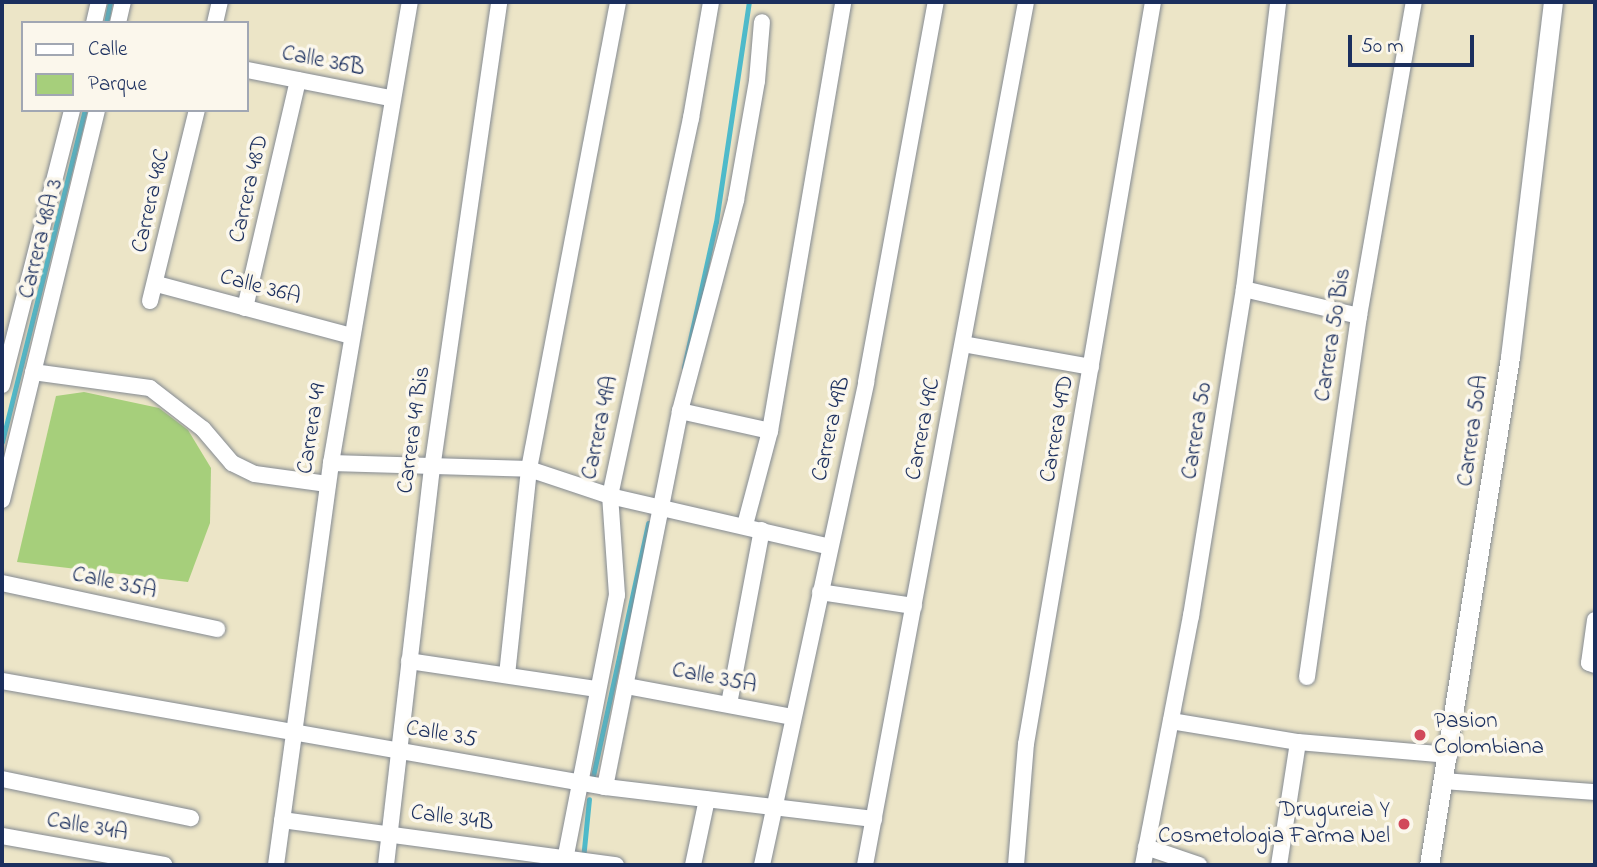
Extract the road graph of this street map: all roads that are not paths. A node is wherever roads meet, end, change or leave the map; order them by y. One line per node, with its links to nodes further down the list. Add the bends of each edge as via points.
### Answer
1 (99, 2): 15 (street)
2 (123, 2): 16 (street)
3 (220, 2): 17 (street)
4 (410, 2): 21 (street, Carrera 49)
5 (499, 2): 38 (street, Carrera 49 Bis)
6 (618, 2): 39 (street)
7 (710, 2): 41 (street, Carrera 49A, via 691,118)
8 (843, 2): 36 (street)
9 (936, 2): 46 (street, Carrera 49B, via 866,382)
10 (1026, 2): 31 (street, Carrera 49C)
11 (1153, 2): 32 (street, Carrera 49D)
12 (1278, 2): 26 (street, Carrera 50)
13 (1414, 2): 29 (street, Carrera 50 Bis)
14 (1553, 2): 65 (street, Carrera 50A, via 1510,357)
15 (94, 21)
16 (118, 21)
17 (215, 21)
18 (762, 22): 35 (street, via 757,81 736,201)
19 (248, 70): 20 (street, Calle 36B)
20 (298, 80): 21 (street, Calle 36B); 28 (street, Carrera 48D)
21 (390, 98): 30 (street, Carrera 49)
22 (71, 112): 34 (street)
23 (97, 112): 33 (street, Carrera 48A 3)
24 (197, 112): 25 (street, Carrera 48C)
25 (157, 284): 27 (street, Carrera 48C); 28 (street, Calle 36A)
26 (1244, 289): 29 (street); 61 (street, Carrera 50)
27 (150, 301)
28 (245, 308): 30 (street, Calle 36A)
29 (1359, 316): 55 (street, Carrera 50 Bis)
30 (351, 336): 37 (street, Carrera 49)
31 (963, 344): 32 (street); 49 (street, Carrera 49C)
32 (1091, 367): 87 (street, Carrera 49D, via 1026,744)
33 (33, 372): 40 (street, via 150,388 203,429 232,463 255,474); 42 (street, Carrera 48A 3)
34 (2, 385)
35 (680, 411): 36 (street); 43 (street)
36 (770, 431): 44 (street)
37 (331, 463): 38 (street); 40 (street, Carrera 49)
38 (432, 469): 39 (street); 52 (street, Carrera 49 Bis)
39 (529, 469): 41 (street); 54 (street)
40 (327, 484): 62 (street, Carrera 49)
41 (610, 496): 43 (street); 58 (street, Carrera 49A, via 617,595)
42 (2, 500)
43 (662, 510): 44 (street); 57 (street)
44 (745, 525): 45 (street)
45 (762, 530): 46 (street); 59 (street)
46 (827, 547): 48 (street, Carrera 49B)
47 (2, 583): 51 (street, Calle 35A)
48 (820, 592): 49 (street); 60 (street, Carrera 49B)
49 (914, 606): 74 (street, Carrera 49C)
50 (1595, 620): 53 (street, via 1589,663)
51 (217, 629)
52 (409, 661): 54 (street); 64 (street, Carrera 49 Bis)
53 (1595, 665)
54 (507, 675): 58 (street)
55 (1307, 677)
56 (2, 681): 62 (street, Calle 35)
57 (627, 686): 59 (street, Calle 35A); 69 (street)
58 (596, 690): 67 (street, Carrera 49A)
59 (729, 704): 60 (street, Calle 35A)
60 (793, 718): 72 (street, Carrera 49B)
61 (1171, 720): 63 (street); 78 (street, Carrera 50)
62 (293, 735): 64 (street, Calle 35); 75 (street, Carrera 49)
63 (1298, 742): 65 (street); 90 (street)
64 (398, 750): 67 (street, Calle 35); 76 (street, Carrera 49 Bis)
65 (1449, 755): 68 (street, Carrera 50A)
66 (2, 779): 73 (street)
67 (578, 781): 69 (street, Calle 35); 79 (street, Carrera 49A)
68 (1444, 781): 70 (street); 91 (street, Carrera 50A)
69 (605, 787): 71 (street, Calle 35)
70 (1595, 792)
71 (707, 799): 72 (street, Calle 35); 84 (street)
72 (773, 807): 74 (street, Calle 35); 85 (street, Carrera 49B)
73 (191, 818)
74 (874, 819): 86 (street, Carrera 49C)
75 (282, 820): 76 (street, Calle 34B); 81 (street, Carrera 49)
76 (390, 833): 79 (street, Calle 34B); 82 (street, Carrera 49 Bis)
77 (2, 836): 80 (street, Calle 34A)
78 (1146, 847): 88 (street, Carrera 50); 89 (street)
79 (565, 863): 83 (street, Calle 34B)
80 (164, 865)
81 (276, 865)
82 (386, 865)
83 (616, 865)
84 (693, 865)
85 (762, 865)
86 (865, 865)
87 (1016, 865)
88 (1143, 865)
89 (1199, 865)
90 (1279, 865)
91 (1429, 865)

